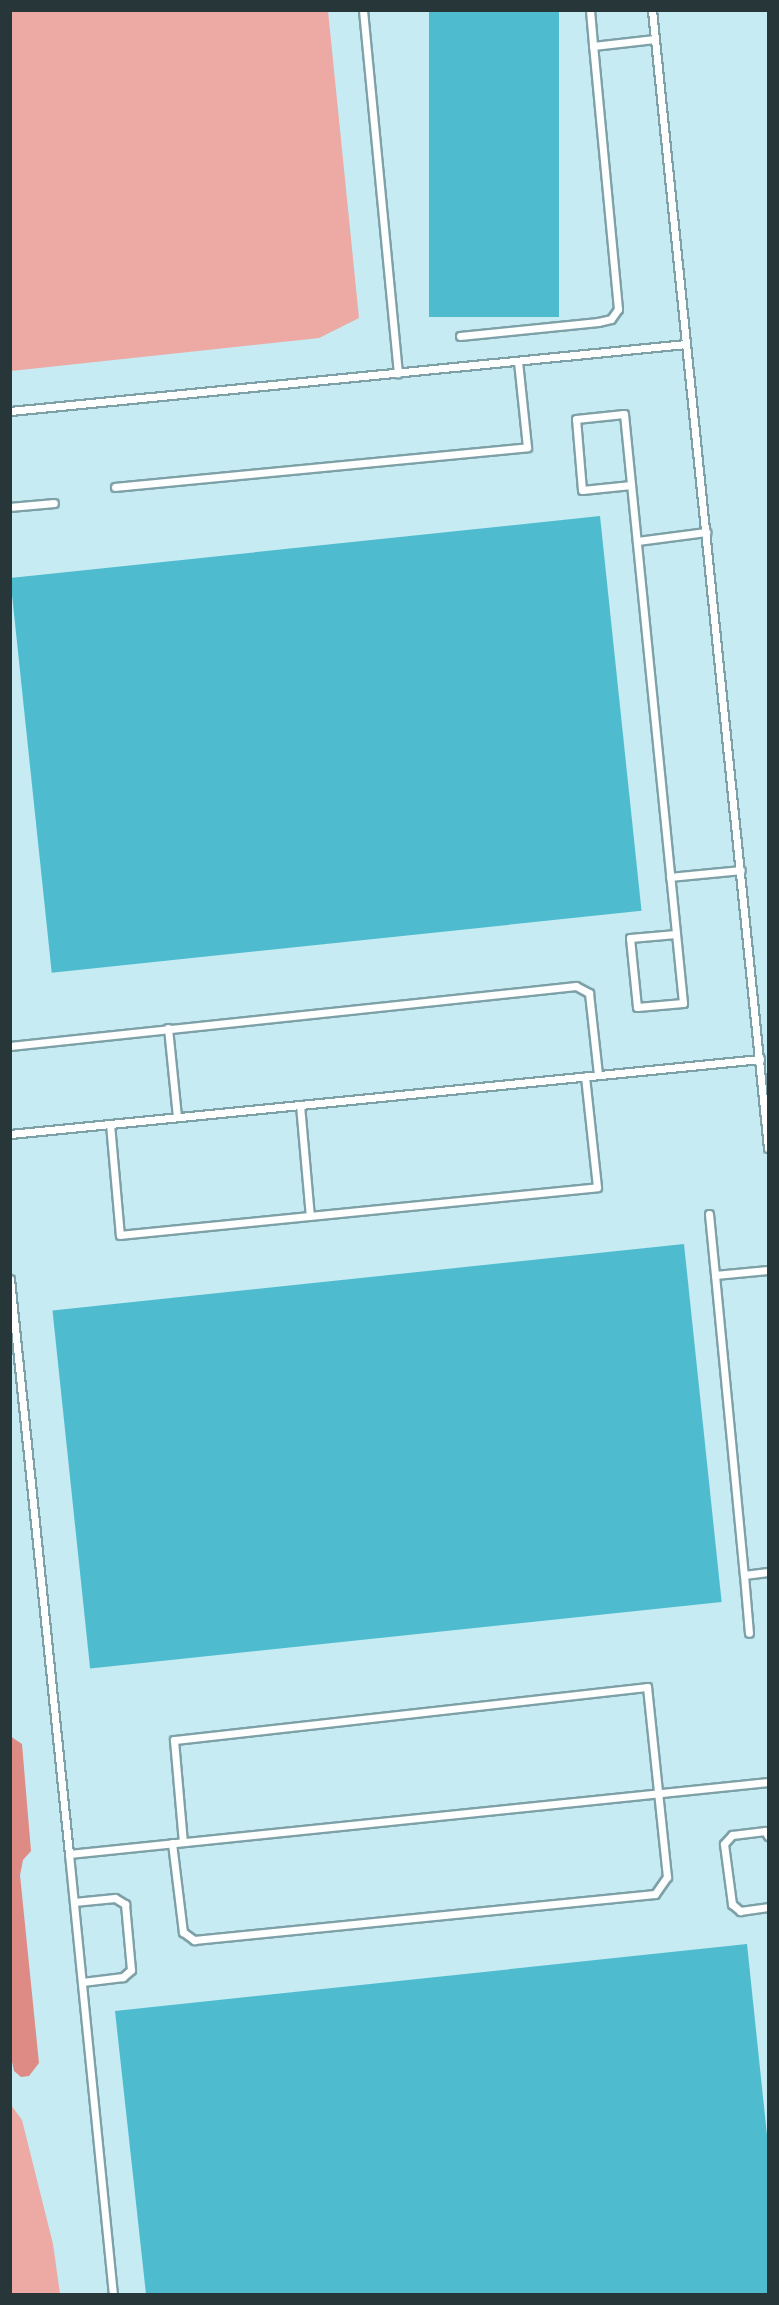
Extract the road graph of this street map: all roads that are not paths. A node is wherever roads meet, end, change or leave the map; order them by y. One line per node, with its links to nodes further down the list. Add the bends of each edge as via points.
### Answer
1 (363, 10): 9 (lane)
2 (590, 10): 5 (lane)
3 (652, 10): 4 (lane)
4 (655, 39): 5 (lane); 7 (lane)
5 (593, 46): 6 (lane, via 618,309 611,319 598,322)
6 (460, 336)
7 (686, 344): 8 (lane); 15 (lane)
8 (518, 361): 9 (lane); 12 (lane, via 527,447)
9 (398, 373): 10 (lane)
10 (10, 411)
11 (631, 485): 11 (lane, via 624,414 576,419 582,490); 16 (lane)
12 (115, 487)
13 (54, 503): 14 (lane)
14 (10, 507)
15 (706, 532): 16 (lane); 17 (lane)
16 (637, 541): 18 (lane)
17 (741, 870): 18 (lane); 22 (lane)
18 (670, 877): 19 (lane)
19 (676, 934): 19 (lane, via 630,938 637,1007 683,1003)
20 (168, 1028): 21 (lane); 23 (lane, via 576,986 589,993); 26 (lane)
21 (10, 1046)
22 (760, 1059): 23 (lane); 29 (lane)
23 (598, 1075): 24 (lane)
24 (585, 1077): 25 (lane); 31 (lane, via 597,1187)
25 (300, 1105): 26 (lane); 31 (lane)
26 (177, 1118): 27 (lane)
27 (110, 1124): 28 (lane); 31 (lane, via 120,1235)
28 (10, 1134)
29 (768, 1148)
30 (709, 1214): 33 (lane)
31 (310, 1216)
32 (768, 1270): 33 (lane)
33 (715, 1275): 36 (lane)
34 (10, 1279): 43 (lane)
35 (768, 1572): 36 (lane)
36 (744, 1575): 37 (lane)
37 (749, 1633)
38 (768, 1782): 39 (lane)
39 (658, 1793): 41 (lane); 41 (lane, via 647,1688 635,1689 174,1740); 42 (lane, via 667,1877 654,1894 194,1940 183,1932)
40 (768, 1836): 45 (lane, via 765,1831 732,1835 724,1844 732,1904 740,1911)
41 (183, 1842): 42 (lane)
42 (172, 1843): 43 (lane)
43 (69, 1854): 44 (lane)
44 (74, 1902): 46 (lane); 46 (lane, via 115,1898 125,1904 131,1970 123,1977)
45 (768, 1907)
46 (82, 1982): 47 (lane)
47 (112, 2295)

